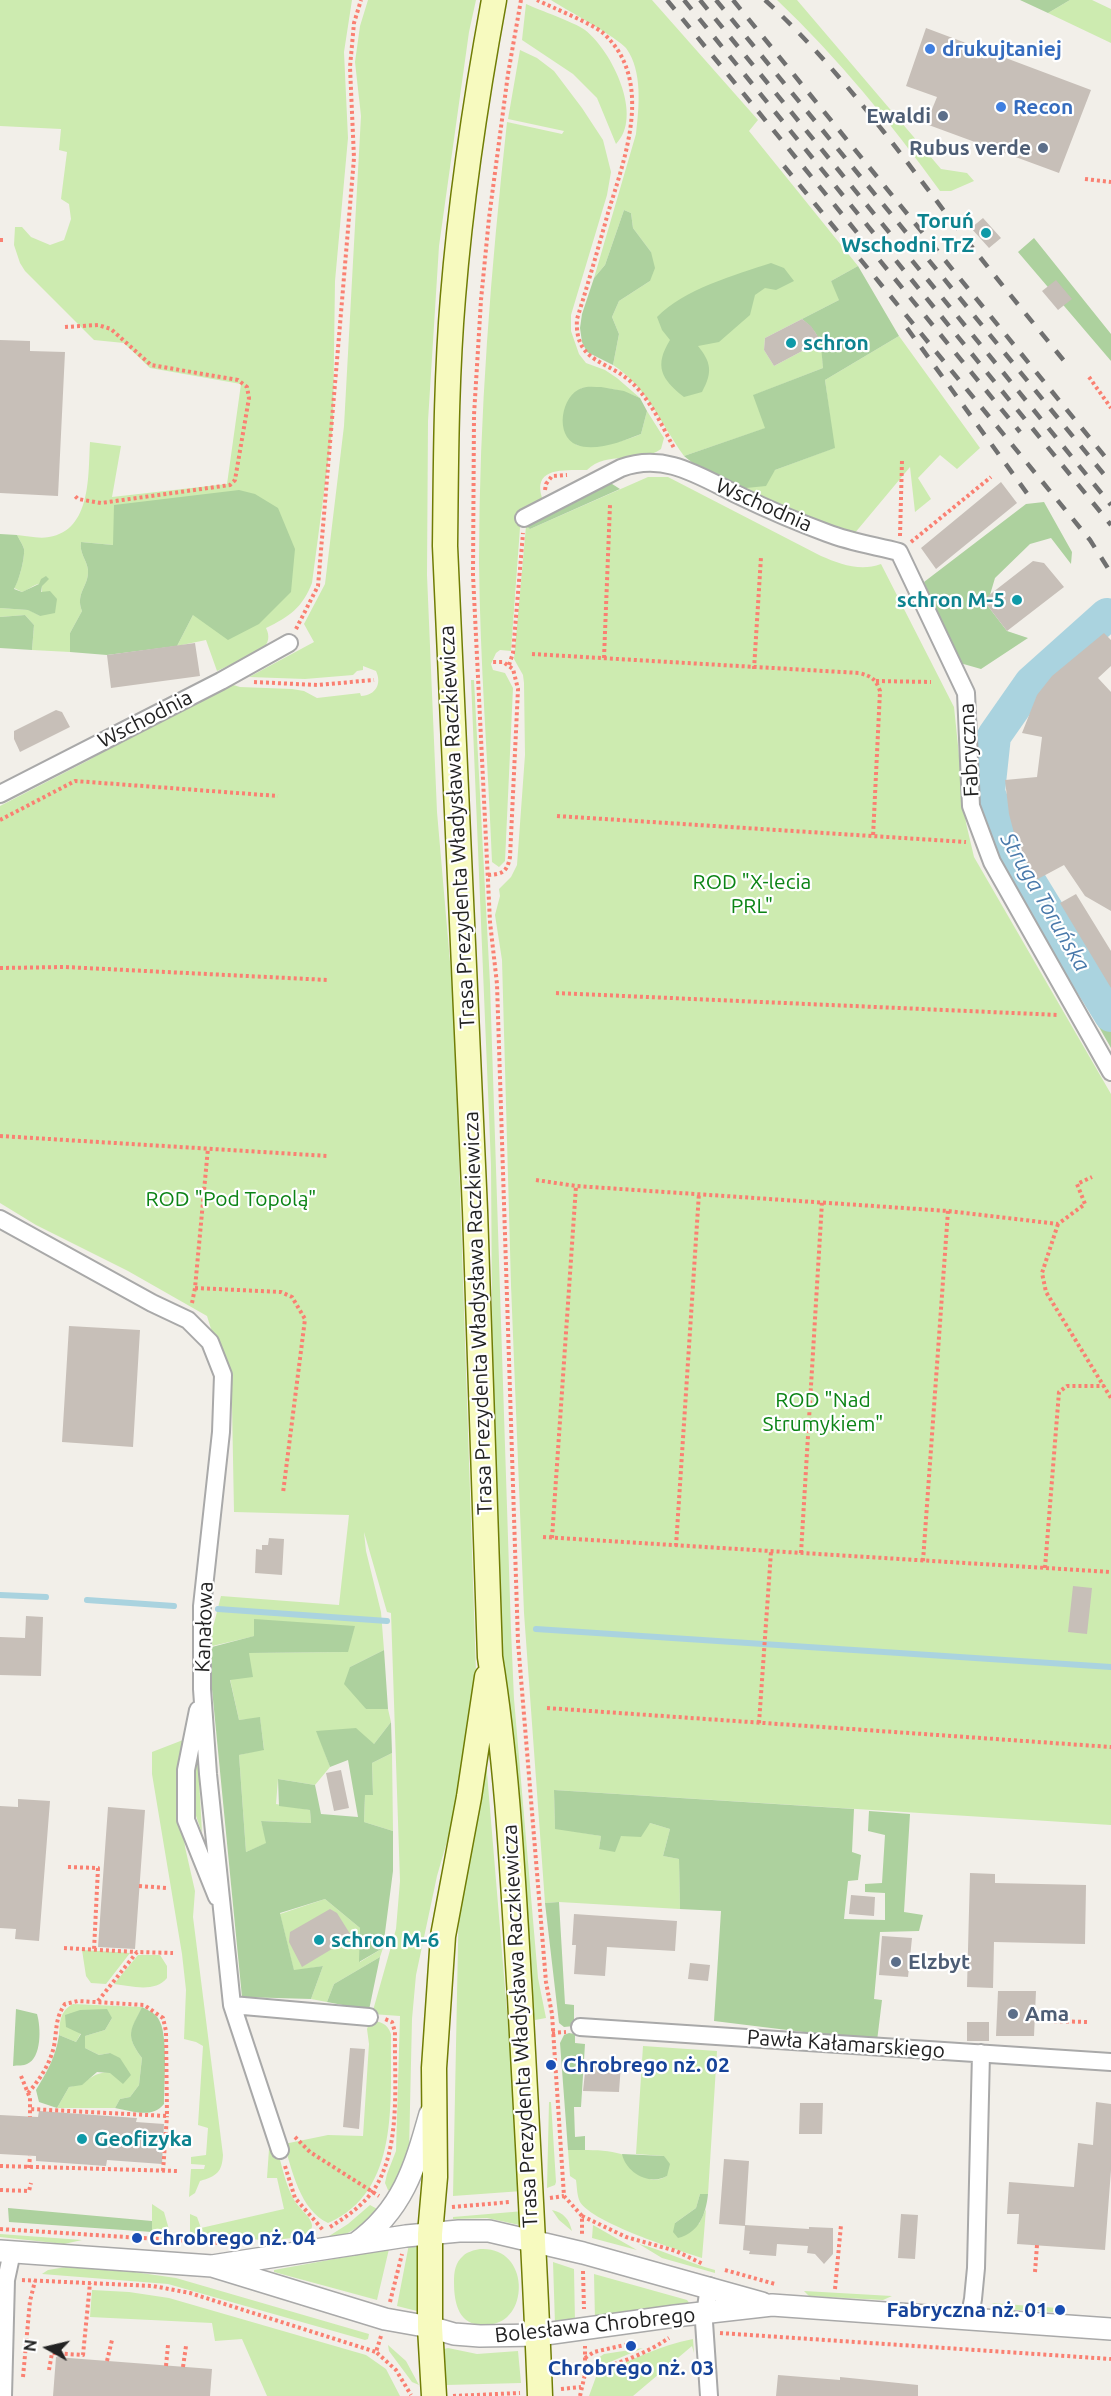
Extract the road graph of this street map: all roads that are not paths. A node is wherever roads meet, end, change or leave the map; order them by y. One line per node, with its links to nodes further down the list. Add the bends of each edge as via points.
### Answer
1 (494, 0): 8 (main road, Trasa Prezydenta Władysława Raczkiewicza, via 465,184 453,297 445,546)
2 (524, 518): 3 (street, Wschodnia, via 630,465 658,462 677,466 830,534)
3 (899, 552): 6 (street, Fabryczna, via 966,693 971,806 992,861)
4 (289, 643): 5 (street, Wschodnia)
5 (0, 794)
6 (1111, 1072)
7 (0, 1219): 9 (street, Kanałowa, via 188,1320 210,1342 223,1375 221,1432 202,1606)
8 (490, 1657): 16 (main road, Trasa Prezydenta Władysława Raczkiewicza, via 443,1936); 19 (main road, Trasa Prezydenta Władysława Raczkiewicza, via 500,1715 514,1891)
9 (202, 1689): 10 (street, Kanałowa); 10 (street, via 186,1770 186,1820)
10 (223, 1911): 11 (street, Kanałowa)
11 (232, 2005): 12 (street); 17 (street, Kanałowa)
12 (369, 2017)
13 (580, 2027): 14 (street, Pawła Kałamarskiego)
14 (981, 2054): 15 (street, Pawła Kałamarskiego); 25 (street, via 976,2268)
15 (1111, 2062)
16 (435, 2099): 18 (main road, Trasa Prezydenta Władysława Raczkiewicza); 20 (street, via 410,2178 395,2205 371,2233)
17 (280, 2150)
18 (430, 2235): 19 (street, Bolesława Chrobrego, via 489,2231); 20 (street, Bolesława Chrobrego); 27 (main road, Trasa Prezydenta Władysława Raczkiewicza)
19 (532, 2240): 23 (street, Bolesława Chrobrego); 29 (main road, Trasa Prezydenta Władysława Raczkiewicza)
20 (355, 2244): 22 (street, Bolesława Chrobrego)
21 (6, 2251): 22 (street, Bolesława Chrobrego); 31 (street)
22 (212, 2266): 27 (street, Bolesława Chrobrego, via 386,2319)
23 (713, 2277): 24 (street, Bolesława Chrobrego); 26 (street)
24 (772, 2305): 25 (street, Bolesława Chrobrego); 26 (street, Bolesława Chrobrego)
25 (969, 2319): 28 (street, Bolesława Chrobrego)
26 (704, 2323): 29 (street, Bolesława Chrobrego, via 664,2317); 33 (street)
27 (430, 2327): 29 (street, Bolesława Chrobrego, via 471,2336); 32 (main road, Trasa Prezydenta Władysława Raczkiewicza)
28 (1111, 2329)
29 (538, 2335): 30 (main road, Trasa Prezydenta Władysława Raczkiewicza)
30 (540, 2394)
31 (3, 2396)
32 (434, 2396)
33 (709, 2396)

